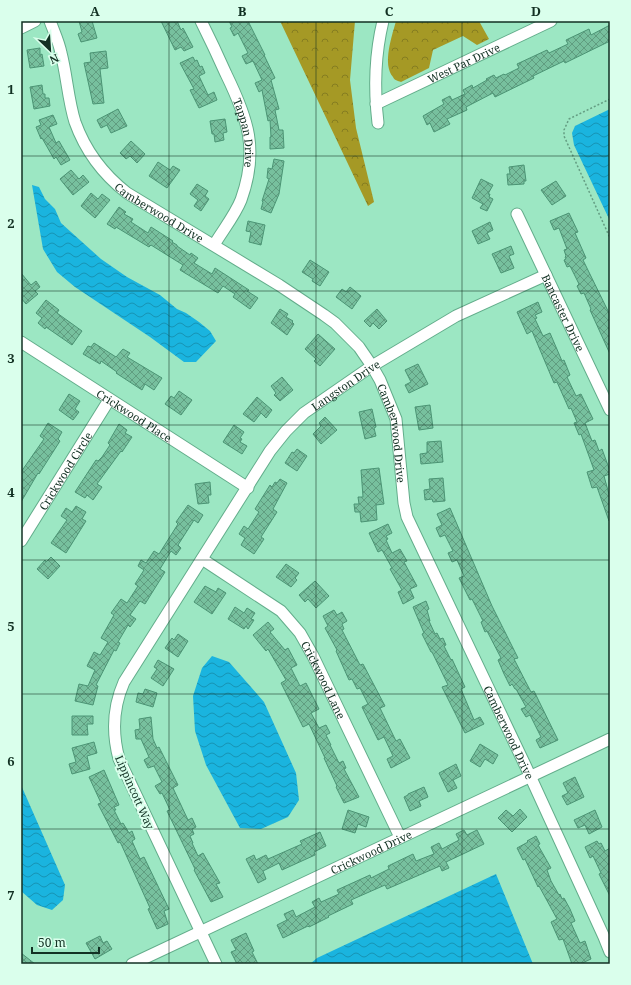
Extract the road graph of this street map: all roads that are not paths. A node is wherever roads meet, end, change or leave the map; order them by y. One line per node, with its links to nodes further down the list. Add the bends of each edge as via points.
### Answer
1 (35, 21): 7 (street)
2 (50, 21): 11 (street, Camberwood Drive, via 61,53 75,122 97,163 127,193)
3 (202, 21): 11 (street, Tappan Drive, via 242,106 250,143 250,164 243,192 237,208)
4 (383, 21): 8 (street, via 377,62)
5 (551, 21): 6 (street, West Par Drive)
6 (528, 26): 8 (street, West Par Drive)
7 (21, 28)
8 (376, 104): 9 (street)
9 (378, 123)
10 (517, 214): 12 (street, Bancaster Drive)
11 (214, 245): 14 (street, Camberwood Drive, via 324,315 353,341)
12 (546, 275): 14 (street, Langston Drive, via 456,316); 16 (street, Bancaster Drive)
13 (21, 342): 15 (street, Crickwood Place)
14 (372, 366): 17 (street, Langston Drive, via 311,408 292,425 270,452); 21 (street, Camberwood Drive, via 396,419 407,517)
15 (109, 400): 17 (street, Crickwood Place); 18 (street, Crickwood Circle)
16 (610, 410)
17 (248, 488): 19 (street, Langston Drive)
18 (21, 541)
19 (202, 559): 22 (street, Crickwood Lane, via 280,611 300,633); 23 (street, Lippincott Way, via 126,678 114,714 116,747 123,770)
20 (610, 739): 21 (street, Crickwood Drive)
21 (530, 776): 22 (street, Crickwood Drive); 24 (street, Camberwood Drive)
22 (400, 838): 23 (street, Crickwood Drive)
23 (200, 932): 25 (street, Crickwood Drive); 26 (street, Lippincott Way)
24 (610, 952)
25 (132, 964)
26 (216, 964)

